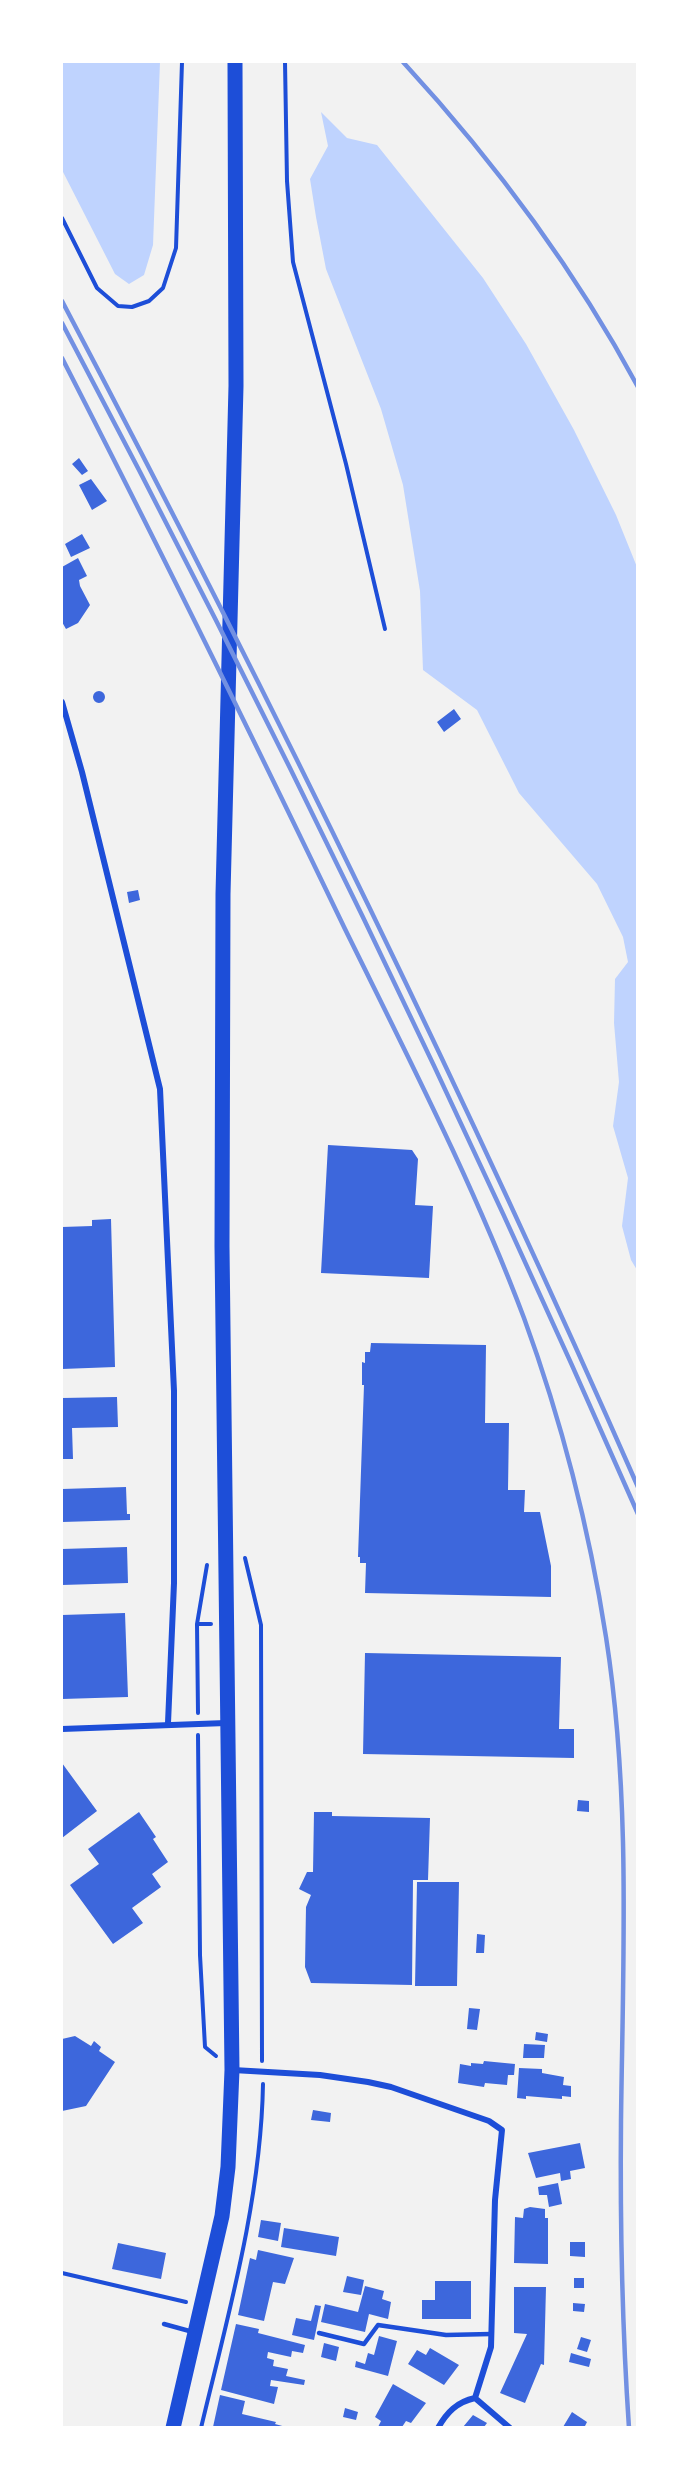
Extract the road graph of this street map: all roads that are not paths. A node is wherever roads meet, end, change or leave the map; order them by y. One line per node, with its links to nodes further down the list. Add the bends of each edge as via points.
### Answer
1 (235, 62): 3 (main road, via 234,523 223,894 222,1258)
2 (62, 702): 4 (street, via 160,1089 174,1391 174,1583)
3 (228, 1722): 4 (street); 6 (main road)
4 (168, 1723): 5 (street)
5 (62, 1729)
6 (232, 2070): 8 (main road, via 222,2216); 10 (street, via 320,2075 391,2087 489,2121 502,2130 495,2200)
7 (164, 2324): 8 (lane)
8 (195, 2332): 12 (main road)
9 (319, 2333): 10 (lane, via 364,2344 378,2325 446,2335)
10 (491, 2334): 11 (street, via 488,2362)
11 (475, 2398): 13 (street, via 461,2401); 14 (street)
12 (173, 2427)
13 (438, 2427)
14 (510, 2427)

